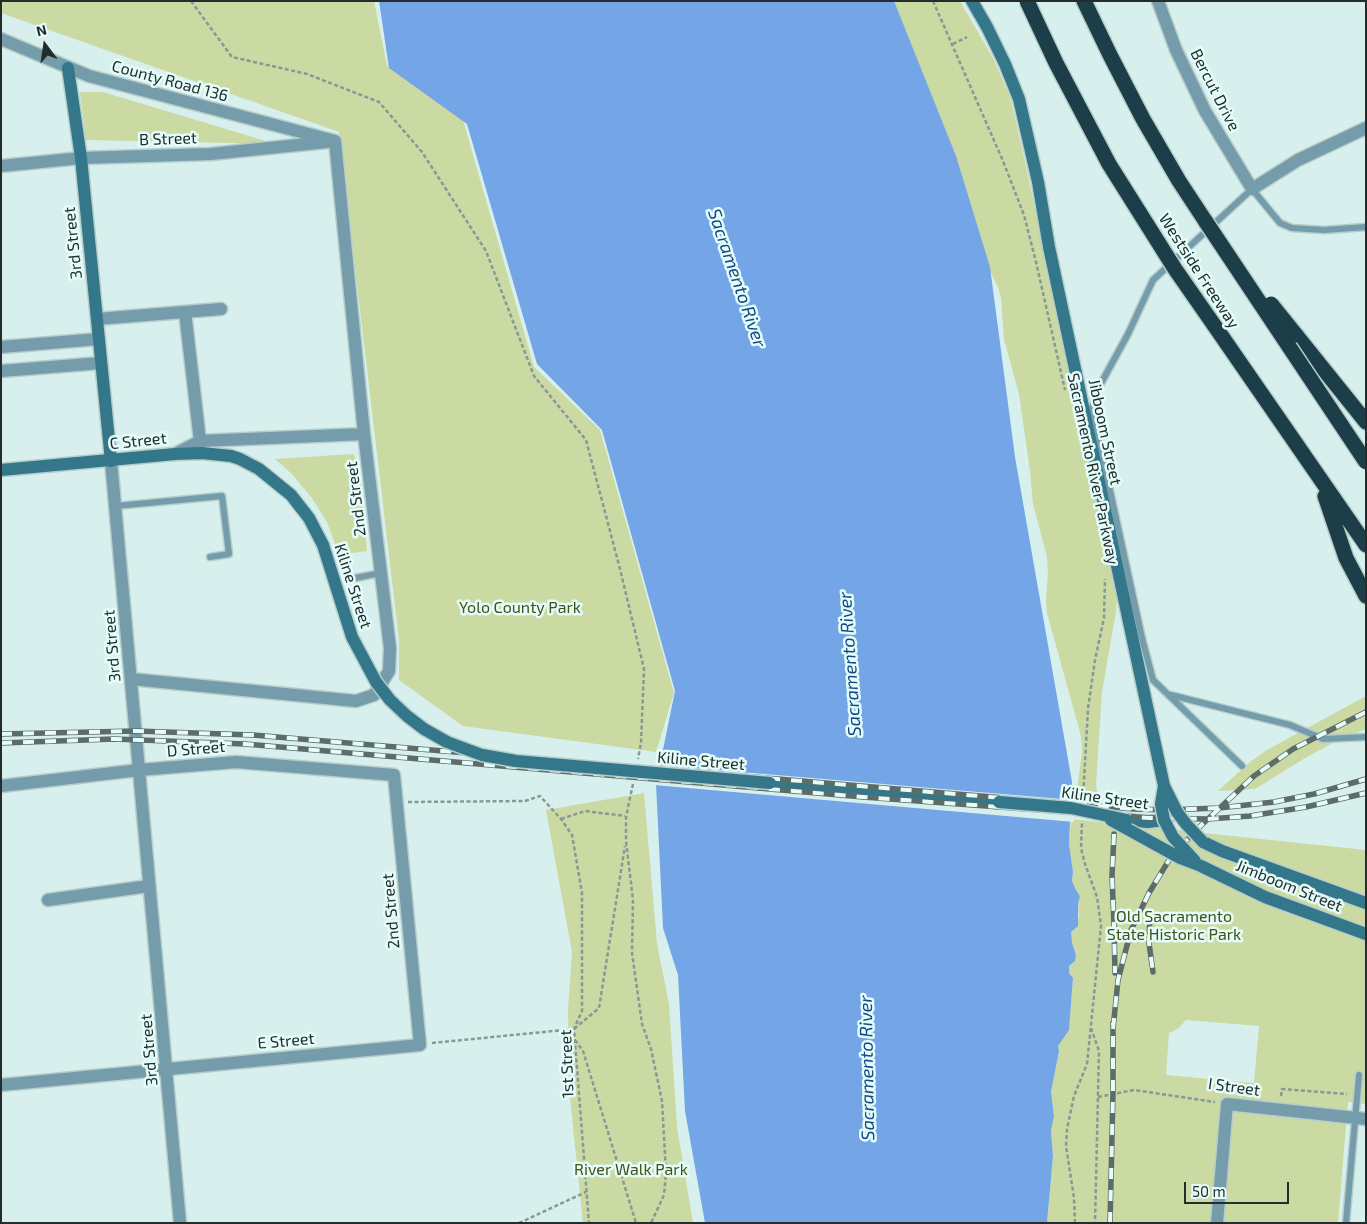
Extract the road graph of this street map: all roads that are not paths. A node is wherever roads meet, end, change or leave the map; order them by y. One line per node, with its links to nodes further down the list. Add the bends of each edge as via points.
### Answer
1 (1027, 1): 28 (highway, Westside Freeway, bridge, via 1109,164 1175,269)
2 (1084, 1): 12 (highway, Westside Freeway, via 1143,120)
3 (1158, 1): 11 (street, Bercut Drive, via 1176,50 1205,111)
4 (976, 3): 42 (main road, Jibboom Street, via 1019,99)
5 (1, 39): 6 (street, County Road 136)
6 (68, 68): 8 (street, County Road 136); 9 (main road, 3rd Street)
7 (1366, 128): 11 (street, via 1298,160)
8 (334, 141): 9 (street, B Street, via 211,154); 22 (street, 2nd Street)
9 (81, 158): 10 (street, B Street); 16 (main road, 3rd Street)
10 (1, 166)
11 (1252, 189): 13 (lane, via 1280,223 1292,228); 36 (lane, via 1153,280 1092,408 1153,680)
12 (1206, 222): 21 (highway, bridge); 26 (highway, Westside Freeway, bridge)
13 (1366, 227)
14 (221, 310): 15 (street)
15 (185, 312): 16 (street); 23 (street)
16 (97, 319): 17 (main road, 3rd Street)
17 (99, 339): 18 (street); 19 (main road, 3rd Street)
18 (1, 347)
19 (101, 363): 20 (street); 25 (main road, 3rd Street)
20 (1, 371)
21 (1366, 422)
22 (364, 434): 23 (street, C Street); 32 (street, 2nd Street)
23 (200, 441): 24 (street, C Street)
24 (175, 454): 25 (main road, C Street); 43 (main road, Kiline Street, bridge, via 202,453 240,459 259,469 295,500 309,518 322,545 352,637 376,682 390,700 424,730 466,750 516,761)
25 (111, 460): 27 (main road, C Street); 29 (street, 3rd Street)
26 (1366, 462)
27 (1, 470)
28 (1318, 478): 30 (highway, Westside Freeway); 34 (highway, via 1346,558)
29 (116, 506): 31 (lane, via 222,496 229,554); 35 (street, 3rd Street)
30 (1366, 545)
31 (210, 557)
32 (381, 573): 33 (lane); 35 (street, 2nd Street, via 390,648 389,671 374,695 356,701)
33 (350, 579)
34 (1366, 596)
35 (132, 679): 39 (street, 3rd Street)
36 (1169, 694): 37 (lane, via 1290,725 1323,739); 38 (lane)
37 (1366, 737)
38 (1242, 766)
39 (138, 770): 40 (street, D Street, via 236,762); 41 (street, D Street); 47 (street, 3rd Street)
40 (394, 775): 51 (street, 2nd Street)
41 (1, 786)
42 (1164, 786): 44 (main road, Jibboom Street, bridge, via 1161,804); 45 (main road, bridge, via 1177,812)
43 (1093, 812): 44 (main road, Kiline Street, bridge, via 1135,822); 46 (main road, Jimboom Street, bridge)
44 (1164, 820): 45 (main road, Kiline Street, bridge); 46 (main road, Jibboom Street, bridge, via 1180,846)
45 (1204, 842): 49 (main road, Kiline Street)
46 (1200, 866): 50 (main road, Jimboom Street, via 1265,897)
47 (150, 886): 48 (street); 52 (street, 3rd Street)
48 (48, 900)
49 (1366, 903)
50 (1366, 934)
51 (420, 1045): 52 (street, E Street)
52 (167, 1069): 54 (street, E Street); 56 (street, 3rd Street)
53 (1359, 1075): 55 (lane)
54 (1, 1085)
55 (1361, 1119): 57 (street, I Street, via 1228,1104); 58 (lane)
56 (180, 1223)
57 (1217, 1223)
58 (1346, 1223)

